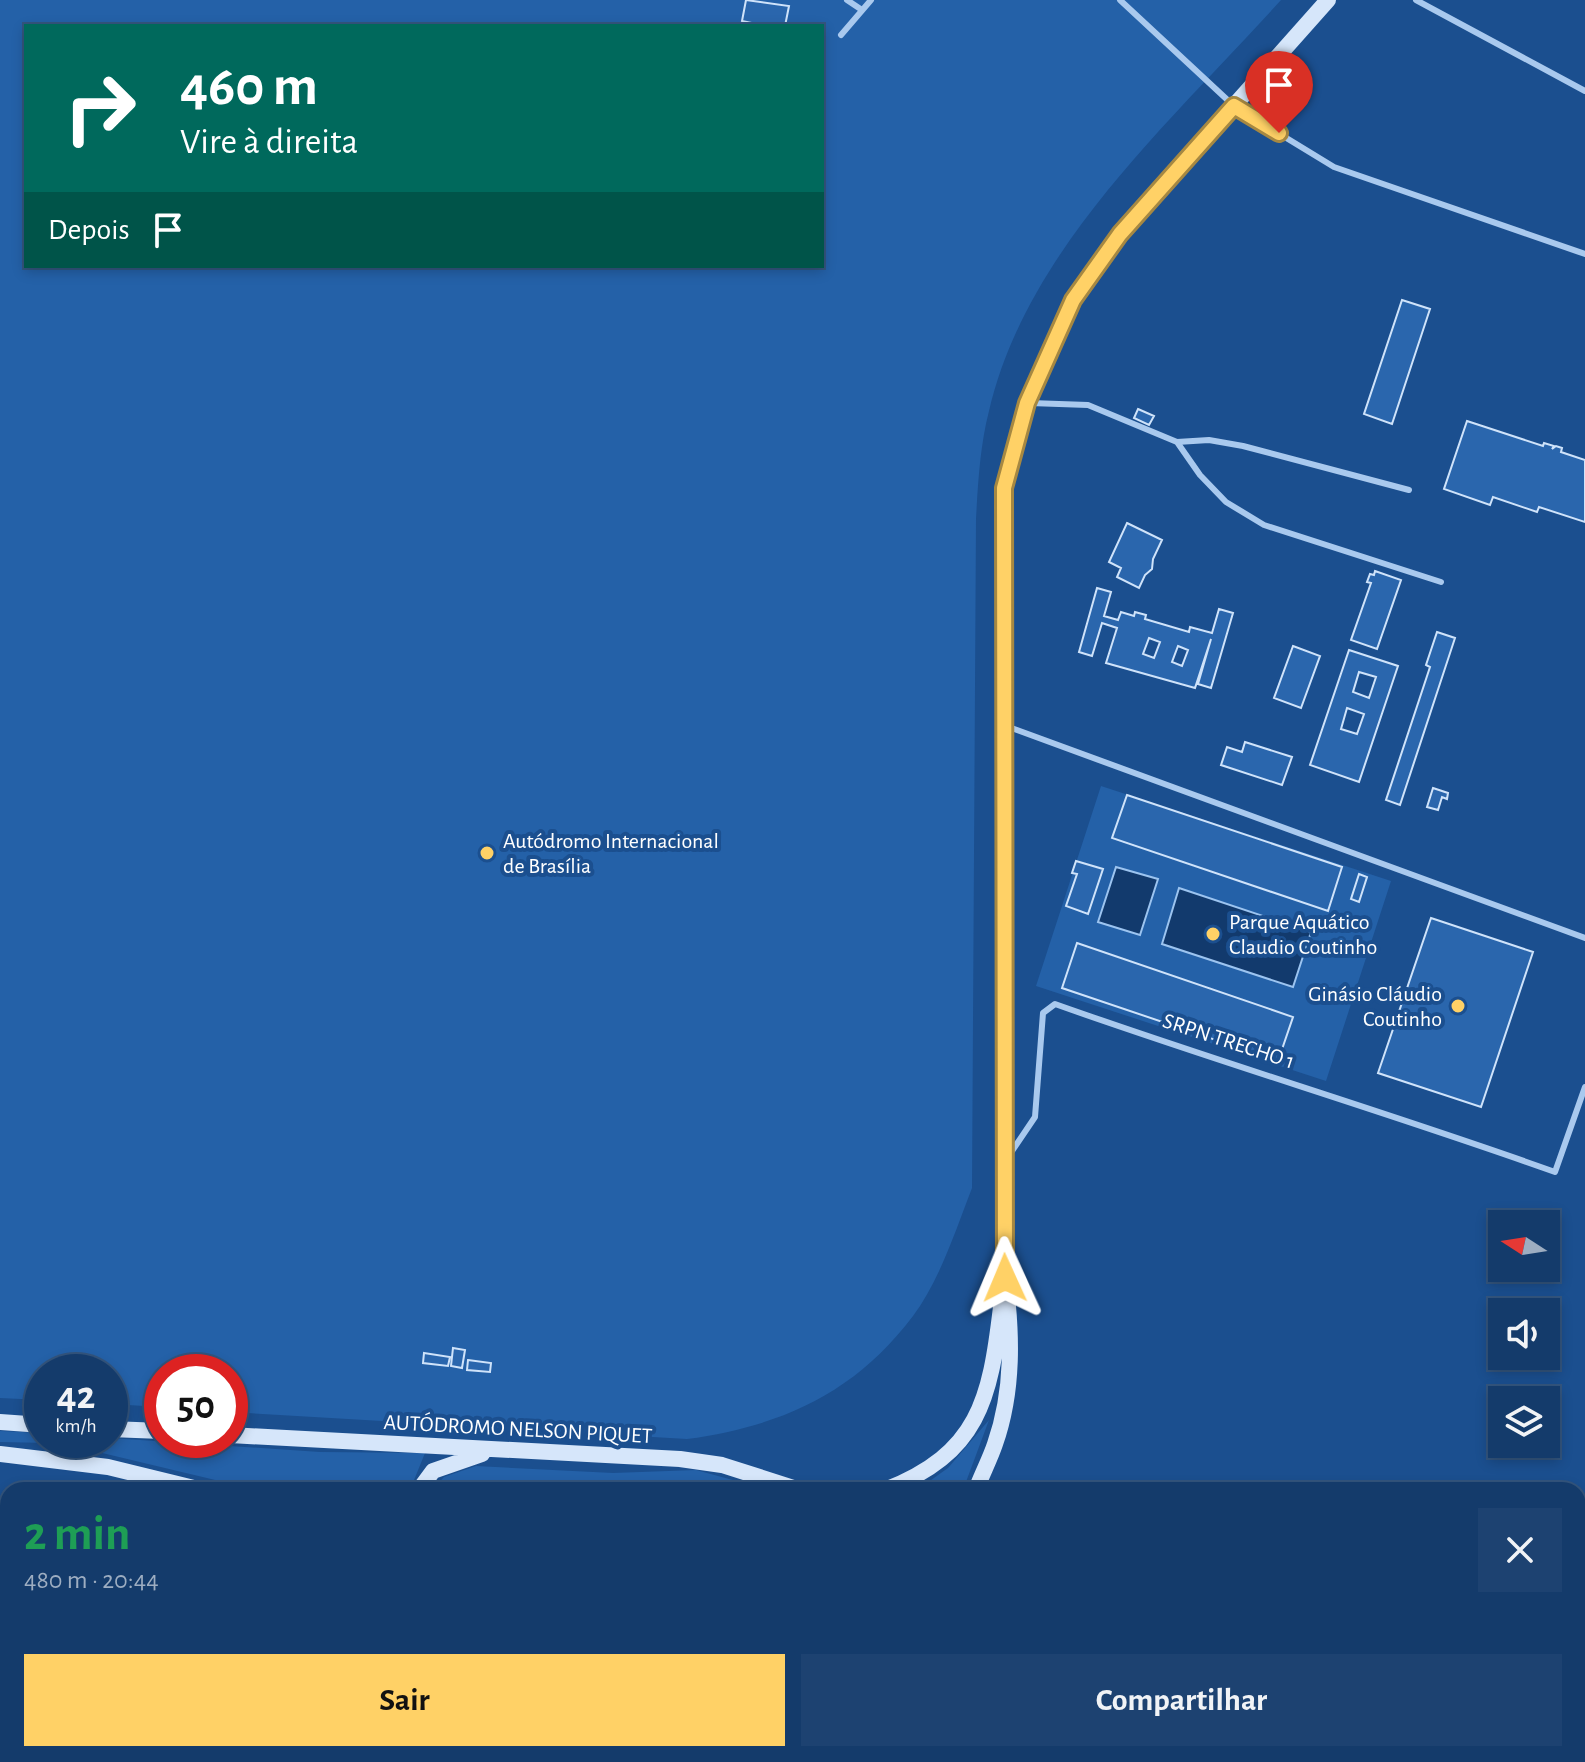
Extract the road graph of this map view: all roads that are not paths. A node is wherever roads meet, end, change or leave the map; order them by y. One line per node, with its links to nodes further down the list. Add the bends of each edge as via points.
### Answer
1 (847, 0): 6 (lane)
2 (871, 0): 6 (lane)
3 (1120, 0): 9 (lane)
4 (1328, 0): 9 (main road)
5 (1416, 0): 8 (lane)
6 (862, 10): 7 (lane)
7 (841, 35)
8 (1585, 91)
9 (1234, 106): 10 (lane, via 1334,167); 11 (main road, via 1120,234 1073,300)
10 (1585, 254)
11 (1027, 403): 12 (lane, via 1088,405); 15 (main road, via 1004,488)
12 (1177, 442): 13 (lane, via 1243,446); 14 (lane, via 1226,502 1264,525)
13 (1409, 490)
14 (1441, 582)
15 (1004, 725): 16 (lane); 18 (main road)
16 (1585, 938)
17 (1585, 1087): 18 (lane, SRPN TRECHO 1, via 1555,1172 1055,1004 1043,1013 1035,1117)
18 (1004, 1163): 19 (main road)
19 (1005, 1278): 28 (main road, via 984,1402 968,1432 943,1459); 29 (main road, via 1011,1357 1006,1401)
20 (0, 1422): 21 (main road)
21 (24, 1424)
22 (248, 1436): 23 (main road, AUTÓDROMO NELSON PIQUET)
23 (495, 1450): 26 (main road, via 433,1471); 27 (main road, AUTÓDROMO NELSON PIQUET, via 722,1465)
24 (0, 1454): 25 (main road, via 108,1467)
25 (142, 1482)
26 (425, 1482)
27 (775, 1482)
28 (904, 1482)
29 (979, 1482)

